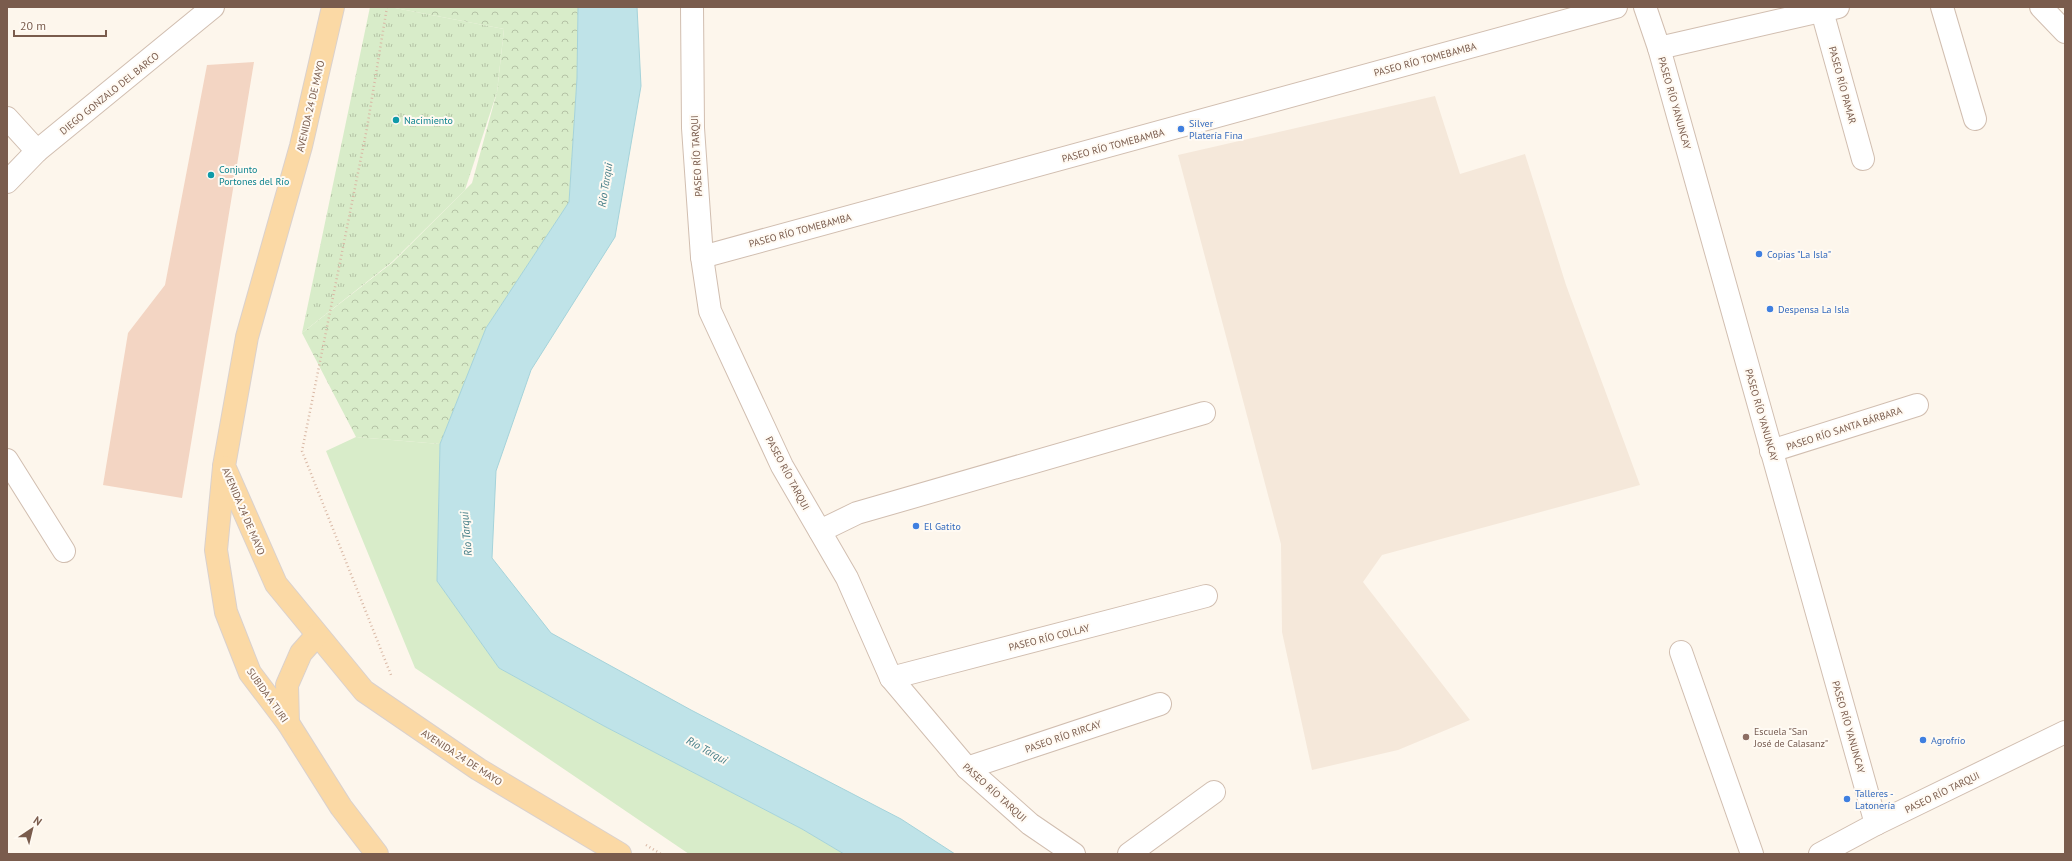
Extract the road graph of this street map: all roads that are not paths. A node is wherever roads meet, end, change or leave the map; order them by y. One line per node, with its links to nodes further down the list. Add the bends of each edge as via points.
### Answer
1 (213, 7): 13 (street, DIEGO GONZALO DEL BARCO)
2 (333, 7): 21 (main road, AVENIDA 24 DE MAYO, via 301,146 247,337)
3 (692, 7): 16 (street, PASEO RÍO TARQUI, via 693,128)
4 (1616, 7): 16 (street, PASEO RÍO TOMEBAMBA)
5 (1645, 7): 10 (street, PASEO RÍO YANUNCAY)
6 (1942, 7): 12 (street)
7 (2041, 7): 9 (street)
8 (1830, 9): 10 (street); 14 (street, PASEO RÍO PAMAR)
9 (2065, 32)
10 (1659, 48): 19 (street, PASEO RÍO YANUNCAY)
11 (7, 118): 13 (street)
12 (1975, 119)
13 (38, 151): 15 (street, DIEGO GONZALO DEL BARCO)
14 (1863, 159)
15 (7, 182)
16 (702, 257): 22 (street, PASEO RÍO TARQUI, via 710,311 782,466)
17 (1917, 405): 19 (street, PASEO RÍO SANTA BÁRBARA)
18 (1204, 413): 22 (street, via 857,514)
19 (1772, 451): 33 (street, PASEO RÍO YANUNCAY)
20 (7, 460): 23 (street)
21 (224, 466): 25 (main road, AVENIDA 24 DE MAYO, via 276,584); 29 (main road, SUBIDA A TURI, via 216,550 226,612 250,673)
22 (820, 531): 27 (street, PASEO RÍO TARQUI, via 847,578)
23 (64, 551)
24 (1206, 596): 27 (street, PASEO RÍO COLLAY)
25 (317, 635): 29 (main road, via 300,653 287,685); 35 (main road, AVENIDA 24 DE MAYO, via 364,691 478,769)
26 (1681, 652): 38 (street)
27 (892, 678): 31 (street, PASEO RÍO TARQUI)
28 (1160, 704): 31 (street, PASEO RÍO RIRCAY)
29 (288, 723): 34 (main road, SUBIDA A TURI, via 341,807)
30 (2065, 732): 33 (street, PASEO RÍO TARQUI)
31 (967, 768): 36 (street, PASEO RÍO TARQUI, via 1030,824)
32 (1214, 792): 37 (street)
33 (1876, 824): 39 (street, PASEO RÍO TARQUI)
34 (377, 854)
35 (620, 854)
36 (1074, 854)
37 (1129, 854)
38 (1752, 854)
39 (1820, 854)

